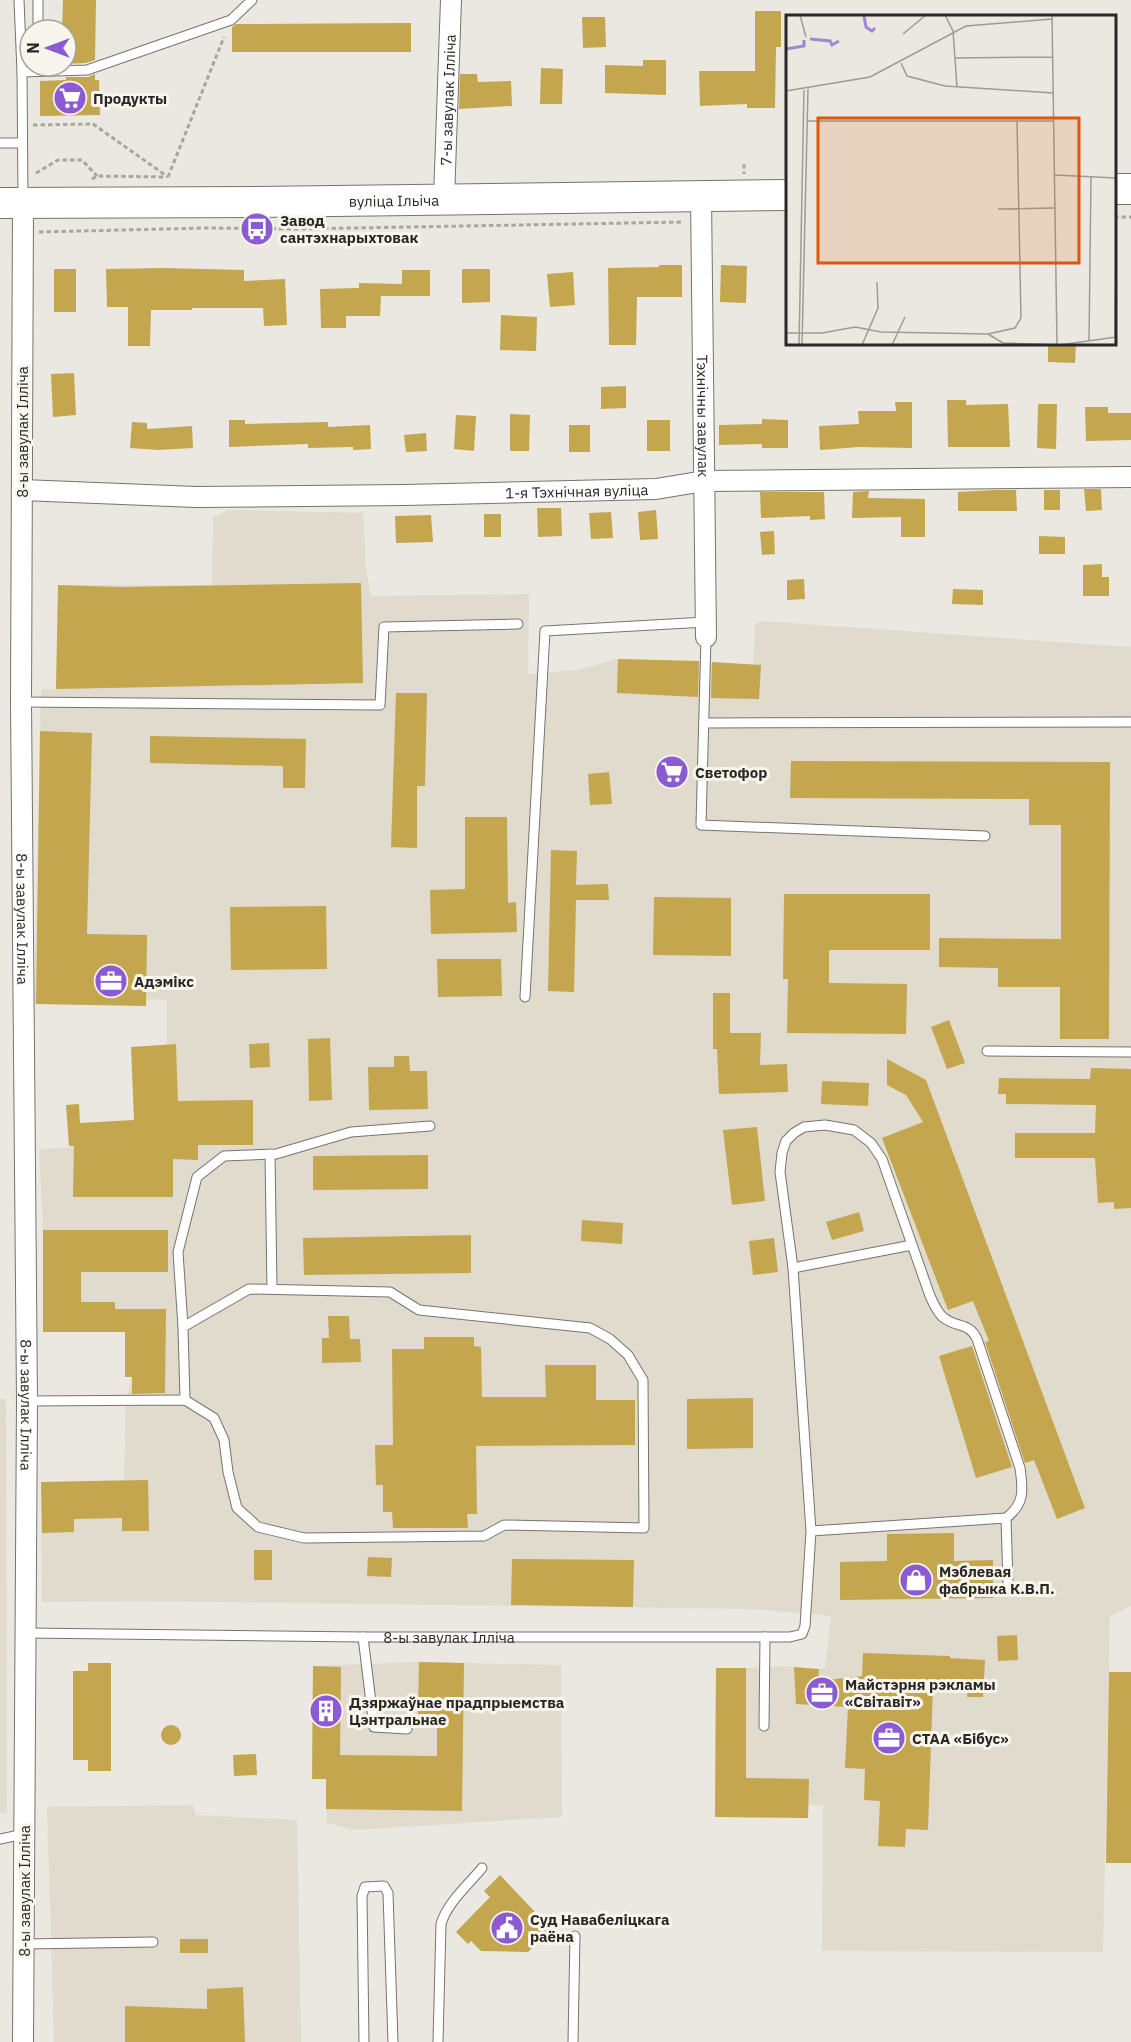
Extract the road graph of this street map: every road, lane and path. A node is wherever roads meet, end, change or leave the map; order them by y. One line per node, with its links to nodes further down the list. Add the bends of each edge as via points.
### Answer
1 (19, 0): 5 (lane)
2 (38, 0): 6 (lane)
3 (252, 0): 7 (lane)
4 (451, 0): 18 (street, 7-ы завулак Ілліча)
5 (20, 18)
6 (38, 18)
7 (231, 20): 8 (lane); 16 (path)
8 (78, 70)
9 (22, 78): 10 (lane)
10 (22, 125): 12 (lane); 16 (path, via 93,124)
11 (0, 143): 12 (lane)
12 (22, 143): 20 (lane)
13 (34, 174): 14 (path, via 58,160 82,160)
14 (97, 176)
15 (120, 177): 16 (path)
16 (168, 177)
17 (786, 195): 19 (main road, вуліца Ільіча)
18 (444, 200): 19 (main road, вуліца Ільіча); 20 (main road, вуліца Ільіча, via 256,202)
19 (701, 209): 20 (path, via 298,229 206,228); 22 (street, Тэхнічны завулак)
20 (15, 213): 23 (street, 8-ы завулак Ілліча)
21 (1131, 477): 22 (street, 1-я Тэхнічная вуліца)
22 (704, 481): 23 (street, 1-я Тэхнічная вуліца, via 656,489 405,495 196,497); 25 (street, Тэхнічны завулак)
23 (22, 490): 26 (street, 8-ы завулак Ілліча)
24 (518, 624): 26 (lane, via 384,627 380,705)
25 (706, 629): 28 (lane); 30 (lane, via 545,631)
26 (21, 702): 40 (street, 8-ы завулак Ілліча)
27 (1131, 722): 28 (lane)
28 (705, 723): 29 (lane, via 701,825)
29 (986, 836)
30 (525, 997)
31 (987, 1051): 32 (lane)
32 (1131, 1052)
33 (430, 1126): 34 (lane, via 351,1132)
34 (270, 1154): 37 (lane); 38 (lane, via 224,1156 197,1177 178,1252)
35 (912, 1245): 36 (lane); 36 (lane, via 882,1159 871,1143 854,1130 825,1125 804,1128 786,1141 780,1172); 41 (lane, via 938,1313 970,1328 977,1339 1020,1468 1020,1501)
36 (793, 1268): 42 (lane)
37 (272, 1289): 38 (lane, via 249,1288); 39 (lane, via 390,1292 419,1310 590,1328 610,1339 628,1354 643,1380 644,1528 504,1526 484,1536 304,1538 258,1527 237,1508 224,1440 214,1418)
38 (183, 1327): 39 (lane)
39 (185, 1400): 40 (lane)
40 (27, 1401): 44 (street, 8-ы завулак Ілліча)
41 (1005, 1518): 42 (lane); 43 (lane)
42 (811, 1531): 46 (lane, 8-ы завулак Ілліча, via 802,1634)
43 (1008, 1584)
44 (27, 1633): 45 (lane, 8-ы завулак Ілліча); 49 (street, 8-ы завулак Ілліча)
45 (363, 1637): 46 (lane, 8-ы завулак Ілліча); 48 (lane, via 374,1727)
46 (765, 1637): 47 (lane)
47 (764, 1726)
48 (407, 1729)
49 (24, 1834): 50 (lane); 54 (street, 8-ы завулак Ілліча)
50 (0, 1839)
51 (482, 1868): 58 (lane, via 443,1916)
52 (575, 1936): 59 (lane)
53 (153, 1942): 54 (lane)
54 (24, 1944): 55 (street, 8-ы завулак Ілліча)
55 (23, 2042)
56 (364, 2042): 57 (lane, via 362,1896 365,1887 384,1886 388,1893)
57 (393, 2042)
58 (438, 2042)
59 (573, 2042)

